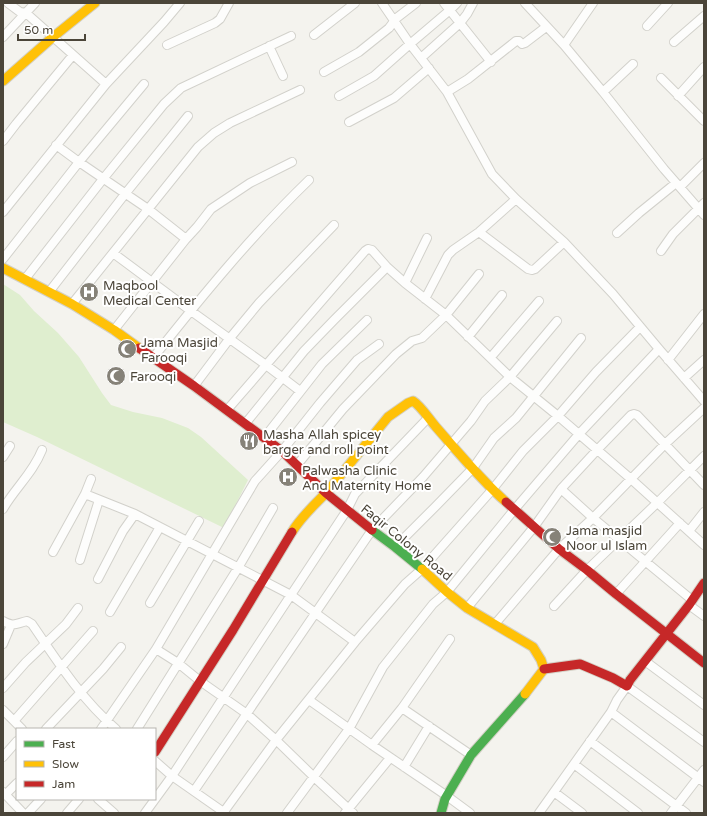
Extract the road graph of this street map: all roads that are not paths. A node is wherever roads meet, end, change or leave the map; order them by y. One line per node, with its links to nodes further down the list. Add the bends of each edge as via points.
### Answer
1 (8, 3): 16 (street, via 20,12)
2 (35, 3): 16 (street)
3 (95, 3): 25 (main road)
4 (180, 3): 41 (street)
5 (230, 3): 28 (street, via 215,23)
6 (355, 3): 22 (street)
7 (382, 3): 18 (street)
8 (416, 3): 18 (street)
9 (444, 3): 15 (street)
10 (457, 3): 15 (street)
11 (473, 3): 19 (street)
12 (525, 3): 21 (street)
13 (593, 3): 30 (street)
14 (668, 3): 20 (street)
15 (450, 10): 19 (street); 27 (street)
16 (26, 13): 24 (street); 25 (street)
17 (704, 16): 26 (street)
18 (394, 20): 27 (street); 37 (street, via 359,52)
19 (460, 23): 32 (street); 33 (street)
20 (647, 26)
21 (546, 27): 30 (street); 33 (street, via 525,43 516,41)
22 (314, 35)
23 (291, 36): 29 (street)
24 (3, 37)
25 (53, 37): 31 (street); 39 (main road)
26 (674, 42)
27 (410, 44): 32 (street); 46 (street, via 374,76)
28 (167, 45)
29 (269, 46): 38 (street); 56 (street, via 181,88 164,104)
30 (564, 46): 45 (street)
31 (73, 55): 41 (street); 51 (street)
32 (421, 58): 36 (street)
33 (491, 62): 44 (street)
34 (633, 64): 45 (street)
35 (704, 67): 47 (street)
36 (429, 68): 44 (street); 50 (street, via 394,98)
37 (324, 72)
38 (283, 76)
39 (4, 77)
40 (661, 78): 47 (street)
41 (106, 84): 52 (street)
42 (144, 84): 53 (street)
43 (300, 90): 61 (street, via 214,133 198,147)
44 (447, 92): 60 (street, via 492,174)
45 (603, 92): 58 (street)
46 (339, 96)
47 (678, 96): 49 (street)
48 (188, 116): 59 (street)
49 (703, 119)
50 (349, 122)
51 (3, 141)
52 (56, 145): 53 (street); 63 (street)
53 (79, 162): 56 (street); 72 (street)
54 (292, 162): 68 (street, via 250,183 211,209)
55 (704, 163): 58 (street)
56 (102, 179): 59 (street); 76 (street)
57 (309, 180): 84 (street, via 244,248)
58 (678, 185): 62 (street); 66 (street, via 639,213)
59 (125, 194): 61 (street); 79 (street)
60 (516, 199): 65 (street); 69 (street)
61 (148, 209): 68 (street); 71 (street)
62 (702, 209): 70 (street, via 672,234)
63 (3, 212)
64 (334, 225): 91 (street, via 259,303)
65 (480, 232): 69 (street, via 532,270); 81 (street, via 448,255)
66 (617, 233)
67 (427, 238): 78 (street)
68 (186, 239): 77 (street)
69 (564, 242): 89 (street)
70 (661, 251)
71 (113, 253): 77 (street); 83 (street)
72 (3, 259)
73 (387, 267): 78 (street); 100 (street, via 372,250 365,251); 102 (street, via 304,351)
74 (3, 268): 76 (main road, Faqir Colony Road)
75 (479, 274): 86 (street)
76 (25, 279): 79 (main road, Faqir Colony Road)
77 (152, 282): 84 (street); 90 (street)
78 (405, 282): 81 (street)
79 (49, 292): 83 (main road, Faqir Colony Road)
80 (502, 295): 92 (street)
81 (426, 299): 86 (street)
82 (539, 301): 96 (street)
83 (72, 304): 90 (main road, Faqir Colony Road)
84 (191, 311): 91 (street); 97 (street)
85 (704, 314): 98 (street)
86 (446, 315): 92 (street); 123 (street, via 422,338 412,341 396,354 344,409)
87 (366, 320): 105 (street, via 322,364)
88 (557, 321): 101 (street)
89 (640, 326): 95 (street); 110 (street)
90 (114, 330): 97 (main road, Faqir Colony Road)
91 (230, 338): 100 (street); 104 (street)
92 (468, 338): 96 (street)
93 (581, 338): 106 (street)
94 (380, 344): 120 (street, via 357,360)
95 (659, 349): 98 (street); 113 (street)
96 (491, 357): 101 (street)
97 (154, 358): 104 (main road, Faqir Colony Road)
98 (668, 360): 103 (street)
99 (704, 360): 103 (street)
100 (266, 364): 102 (street); 109 (street)
101 (510, 377): 106 (street); 115 (street, via 485,400)
102 (283, 378): 105 (street); 112 (street)
103 (684, 378): 107 (street)
104 (194, 386): 109 (main road, Faqir Colony Road)
105 (300, 391): 114 (street)
106 (534, 396): 110 (street); 124 (street, via 516,418 494,438)
107 (704, 401)
108 (704, 408): 116 (street)
109 (227, 410): 112 (main road, Faqir Colony Road)
110 (558, 416): 113 (street); 130 (street, via 523,451)
111 (428, 418): 115 (main road); 131 (main road, via 413,402 388,417); 137 (street, via 355,494)
112 (245, 424): 114 (main road, Faqir Colony Road)
113 (579, 434): 119 (street); 138 (street)
114 (264, 438): 120 (main road, Faqir Colony Road)
115 (451, 444): 124 (main road); 146 (street)
116 (665, 444): 119 (street, via 634,414); 125 (street); 127 (street)
117 (10, 446): 121 (street)
118 (42, 450): 136 (street, via 32,470)
119 (597, 450): 127 (street); 129 (street)
120 (282, 451): 123 (main road, Faqir Colony Road); 154 (street, via 255,481)
121 (3, 456)
122 (704, 456): 125 (street)
123 (297, 465): 131 (main road, Faqir Colony Road)
124 (473, 468): 130 (main road); 151 (street)
125 (690, 470): 128 (street); 134 (street)
126 (91, 479): 132 (street)
127 (631, 479): 134 (street); 141 (street)
128 (704, 485)
129 (561, 489): 141 (street); 145 (street)
130 (492, 490): 138 (main road); 158 (street)
131 (326, 493): 137 (main road, Faqir Colony Road); 161 (main road, via 295,527)
132 (85, 494): 133 (street); 153 (street)
133 (99, 500): 140 (street); 155 (street)
134 (657, 503): 143 (street); 148 (street)
135 (273, 508): 157 (street)
136 (3, 509)
137 (347, 510): 146 (main road, Faqir Colony Road); 165 (street)
138 (514, 510): 145 (main road); 163 (street)
139 (704, 512): 147 (street)
140 (135, 514): 144 (street); 160 (street, via 123,531)
141 (593, 518): 148 (street); 152 (street)
142 (199, 521): 149 (street)
143 (680, 523): 147 (street); 156 (street)
144 (160, 527): 149 (street); 171 (street)
145 (534, 528): 152 (main road); 170 (street)
146 (372, 530): 151 (main road, Faqir Colony Road); 172 (street)
147 (690, 531): 150 (street)
148 (619, 540): 156 (street); 159 (street)
149 (188, 541): 154 (street); 167 (street)
150 (704, 545)
151 (395, 547): 158 (main road, Faqir Colony Road)
152 (559, 550): 159 (main road); 175 (street)
153 (53, 552)
154 (212, 554): 157 (street); 184 (street)
155 (80, 560)
156 (646, 562): 164 (street); 166 (street)
157 (238, 568): 161 (street); 186 (street)
158 (422, 569): 163 (main road, Faqir Colony Road); 180 (street, via 405,584)
159 (587, 570): 164 (main road); 168 (street)
160 (98, 579)
161 (263, 580): 165 (street); 190 (main road)
162 (704, 583): 166 (main road)
163 (447, 592): 170 (main road, Faqir Colony Road); 209 (street, via 433,604 383,667)
164 (616, 594): 178 (main road)
165 (291, 595): 172 (street); 194 (street)
166 (690, 602): 173 (street); 178 (main road)
167 (150, 603)
168 (554, 606)
169 (78, 608): 182 (street)
170 (467, 608): 175 (main road, Faqir Colony Road)
171 (110, 612)
172 (316, 613): 180 (street); 200 (street)
173 (704, 616)
174 (3, 621): 176 (street)
175 (495, 624): 189 (main road, Faqir Colony Road, via 533,647)
176 (11, 625): 181 (street); 182 (street, via 27,621)
177 (93, 631): 188 (street)
178 (667, 633): 185 (main road); 187 (main road)
179 (450, 639): 197 (street)
180 (355, 642): 195 (street)
181 (3, 644)
182 (46, 644): 188 (street); 192 (street)
183 (121, 647): 193 (street)
184 (156, 649): 186 (street); 202 (street)
185 (645, 661): 191 (main road); 196 (street)
186 (178, 663): 190 (street); 208 (street)
187 (704, 663)
188 (62, 668): 193 (street); 201 (street)
189 (544, 669): 191 (main road, via 580,664); 216 (main road)
190 (200, 681): 194 (street); 215 (main road)
191 (627, 686): 199 (street); 213 (street)
192 (3, 688)
193 (81, 692): 202 (street); 205 (street)
194 (223, 698): 200 (street); 223 (street)
195 (309, 700): 209 (street); 210 (street)
196 (704, 705)
197 (402, 708): 203 (street); 214 (street)
198 (3, 711): 201 (street)
199 (611, 712): 211 (street); 225 (street)
200 (247, 714): 210 (street); 227 (street)
201 (14, 721): 204 (street)
202 (107, 721): 206 (street); 207 (street)
203 (428, 726): 216 (street); 221 (street)
204 (21, 728)
205 (47, 728)
206 (102, 728)
207 (115, 728)
208 (138, 728)
209 (349, 729): 214 (street); 224 (street)
210 (276, 740): 224 (street); 243 (street)
211 (590, 741): 220 (street); 236 (street)
212 (16, 742): 217 (street)
213 (704, 742)
214 (372, 746): 218 (street)
215 (156, 750)
216 (471, 755): 230 (main road)
217 (3, 757)
218 (390, 758): 221 (street); 237 (street)
219 (156, 762): 223 (street)
220 (574, 764): 228 (street); 249 (street)
221 (404, 767): 230 (street)
222 (704, 770): 225 (street)
223 (172, 776): 227 (street); 231 (street)
224 (314, 777): 237 (street); 244 (street)
225 (701, 780): 236 (street)
226 (16, 784): 229 (street)
227 (194, 791): 243 (street)
228 (554, 792): 247 (street); 248 (street)
229 (4, 794): 238 (street)
230 (447, 796): 245 (main road); 246 (street)
231 (156, 798)
232 (40, 800): 239 (street)
233 (78, 800): 240 (street)
234 (99, 800): 241 (street)
235 (154, 800): 242 (street)
236 (674, 810): 250 (street)
237 (348, 812)
238 (23, 813)
239 (28, 813)
240 (67, 813)
241 (114, 813)
242 (145, 813)
243 (224, 813)
244 (287, 813)
245 (441, 813)
246 (470, 813)
247 (539, 813)
248 (582, 813)
249 (638, 813)
250 (686, 813)

